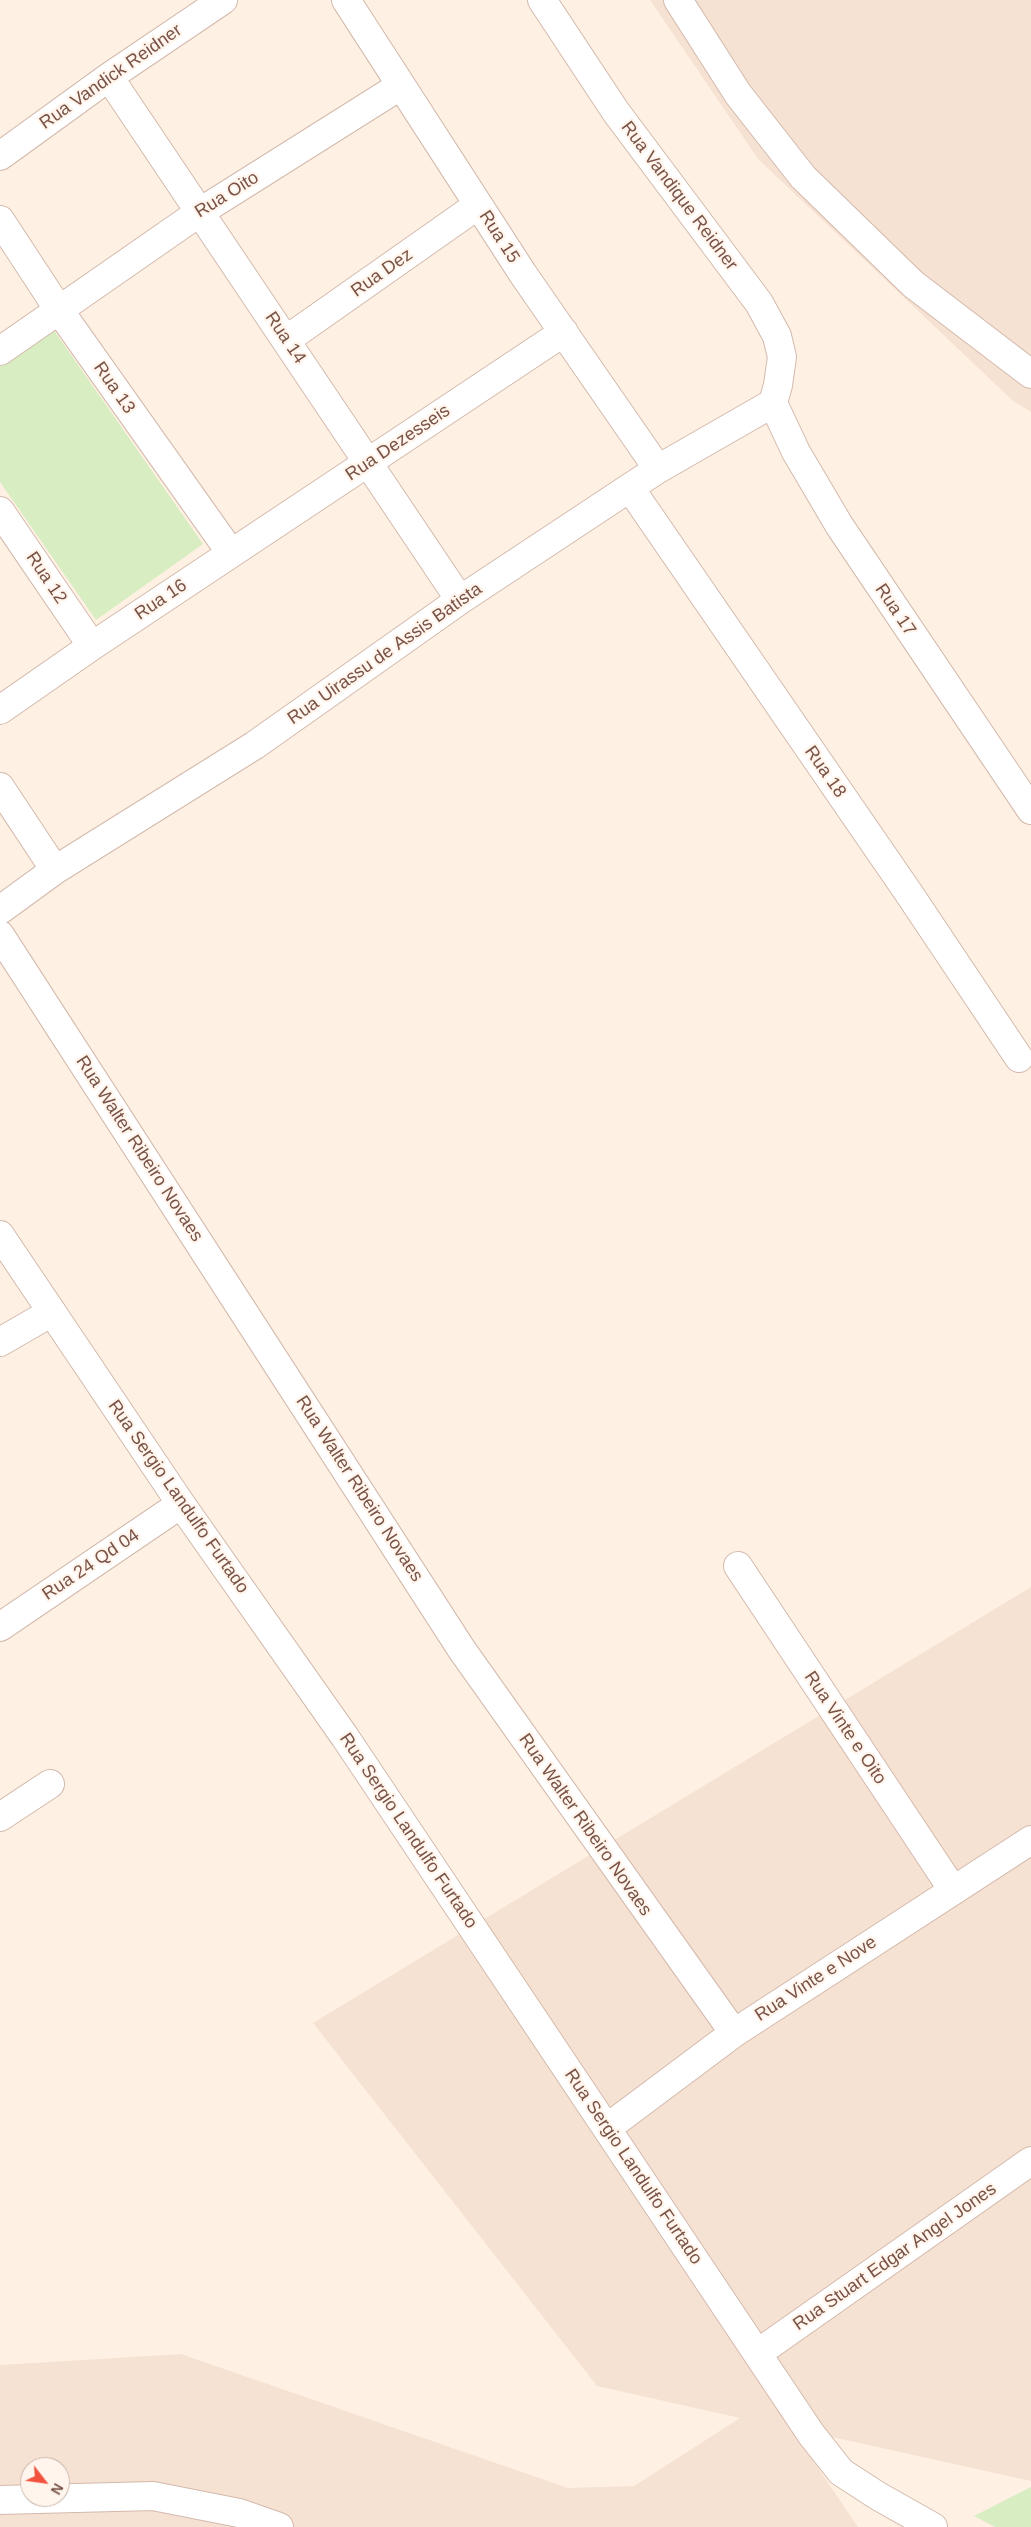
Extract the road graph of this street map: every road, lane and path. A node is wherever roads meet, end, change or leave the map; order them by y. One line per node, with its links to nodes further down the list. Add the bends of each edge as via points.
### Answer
1 (223, 0): 5 (street, Rua Vandick Reidner)
2 (346, 0): 6 (street, Rua 15)
3 (542, 0): 16 (street, Rua Vandique Reidner, via 616,112 759,303 777,336 782,357)
4 (678, 0): 15 (street, via 738,94 803,176 912,284)
5 (109, 77): 7 (street, Rua Vandick Reidner); 9 (street, Rua 14)
6 (400, 86): 8 (street, Rua 15); 9 (street, Rua Oito)
7 (0, 156)
8 (478, 205): 12 (street, Rua 15); 13 (street, Rua Dez)
9 (200, 212): 11 (street, Rua Oito); 13 (street, Rua 14)
10 (0, 220): 11 (street, Rua 13)
11 (59, 310): 14 (street, Rua Oito); 21 (street, Rua 13)
12 (564, 332): 17 (street, Rua Dezesseis); 18 (street, Rua 15)
13 (286, 340): 17 (street, Rua 14)
14 (0, 351)
15 (1031, 374)
16 (773, 403): 18 (street, Rua Uirassu de Assis Batista); 26 (street, Rua 17, via 796,452 839,525)
17 (368, 463): 21 (street, Rua Dezesseis); 22 (street, Rua 14)
18 (658, 469): 19 (street, Rua Uirassu de Assis Batista)
19 (630, 488): 22 (street, Rua Uirassu de Assis Batista); 30 (street, Rua 18)
20 (0, 510): 23 (street, Rua 12)
21 (231, 553): 23 (street, Rua 16)
22 (460, 600): 27 (street, Rua Uirassu de Assis Batista, via 255,745)
23 (92, 646): 24 (street)
24 (0, 710)
25 (0, 787): 27 (street)
26 (1031, 810)
27 (55, 870): 28 (street, Rua Uirassu de Assis Batista)
28 (0, 910)
29 (0, 935): 41 (street, Rua Walter Ribeiro Novaes, via 462,1650)
30 (1019, 1058)
31 (0, 1235): 32 (street, Rua Sergio Landulfo Furtado)
32 (52, 1312): 33 (street); 34 (street, Rua Sergio Landulfo Furtado)
33 (0, 1342)
34 (182, 1504): 36 (street, Rua 24 Qd 04); 42 (street, Rua Sergio Landulfo Furtado, via 345,1737)
35 (738, 1566): 40 (street, Rua Vinte e Oito)
36 (0, 1626)
37 (50, 1784): 38 (street)
38 (0, 1817)
39 (1031, 1840): 40 (street, Rua Vinte e Nove)
40 (953, 1890): 41 (street, Rua Vinte e Nove)
41 (734, 2033): 42 (street, Rua Vinte e Nove)
42 (607, 2128): 44 (street, Rua Sergio Landulfo Furtado)
43 (1031, 2161): 44 (street, Rua Stuart Edgar Angel Jones)
44 (758, 2353): 47 (street, Rua Sergio Landulfo Furtado, via 811,2434 841,2472)
45 (0, 2500): 46 (street, via 153,2496 239,2513)
46 (279, 2527)
47 (933, 2527)

